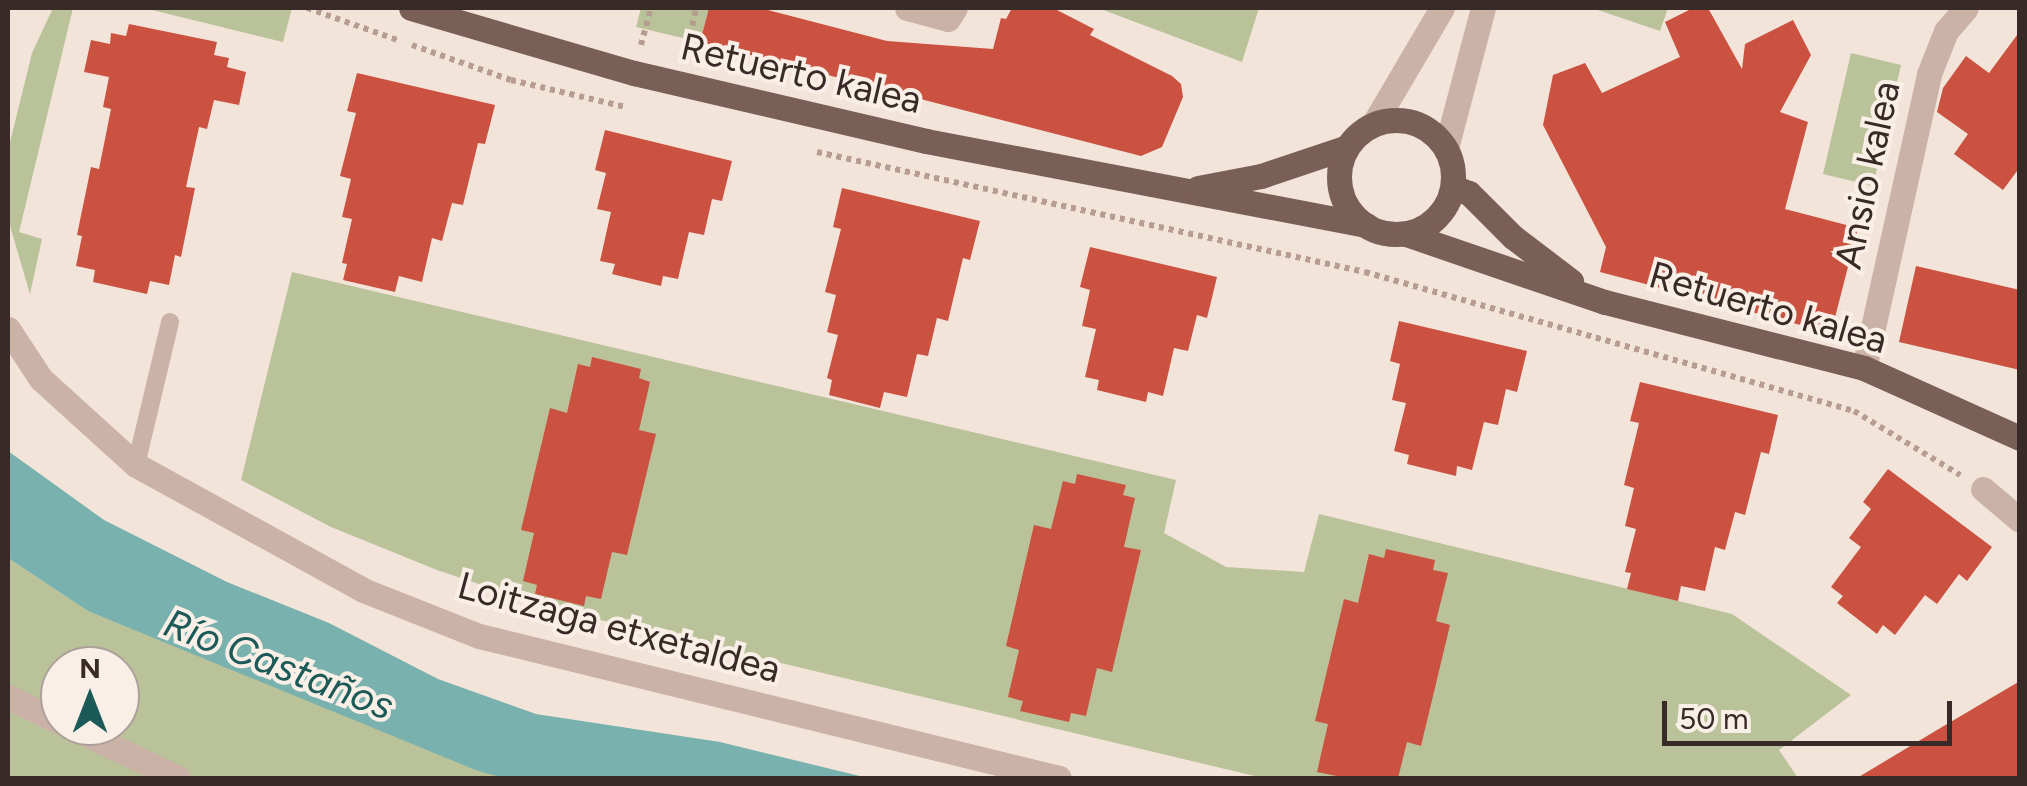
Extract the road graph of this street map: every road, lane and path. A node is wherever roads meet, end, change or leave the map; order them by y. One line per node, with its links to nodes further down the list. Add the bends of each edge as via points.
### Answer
1 (307, 8): 12 (path, via 510,80)
2 (411, 8): 18 (main road, Retuerto kalea, via 681,86)
3 (651, 8): 10 (path)
4 (696, 8): 11 (path)
5 (907, 8): 6 (street, via 948,19)
6 (955, 8)
7 (1442, 8): 13 (street)
8 (1483, 8): 15 (street)
9 (1966, 8): 24 (street, Ansio kalea, via 1946,31 1928,74)
10 (642, 44)
11 (687, 53)
12 (627, 108)
13 (1373, 125): 14 (main road); 15 (main road, via 1406,121)
14 (1347, 146): 18 (main road, via 1261,176); 19 (main road, via 1339,181 1352,214)
15 (1446, 148): 17 (main road)
16 (802, 149): 27 (path, via 1365,272 1854,411)
17 (1453, 187): 20 (main road, via 1441,212); 21 (main road, via 1469,193 1555,272)
18 (1178, 192): 19 (main road, Retuerto kalea)
19 (1366, 225): 20 (main road)
20 (1406, 234): 21 (main road)
21 (1605, 302): 24 (main road, Retuerto kalea)
22 (170, 322): 26 (lane)
23 (8, 329): 26 (street, Loitzaga etxetaldea, via 41,378)
24 (1864, 368): 25 (main road, Retuerto kalea)
25 (2020, 438)
26 (136, 465): 33 (street, Loitzaga etxetaldea, via 363,590 480,636)
27 (1983, 489): 28 (street)
28 (2020, 520)
29 (8, 697): 30 (street)
30 (40, 712)
31 (111, 746): 32 (street)
32 (178, 778)
33 (1059, 778)

